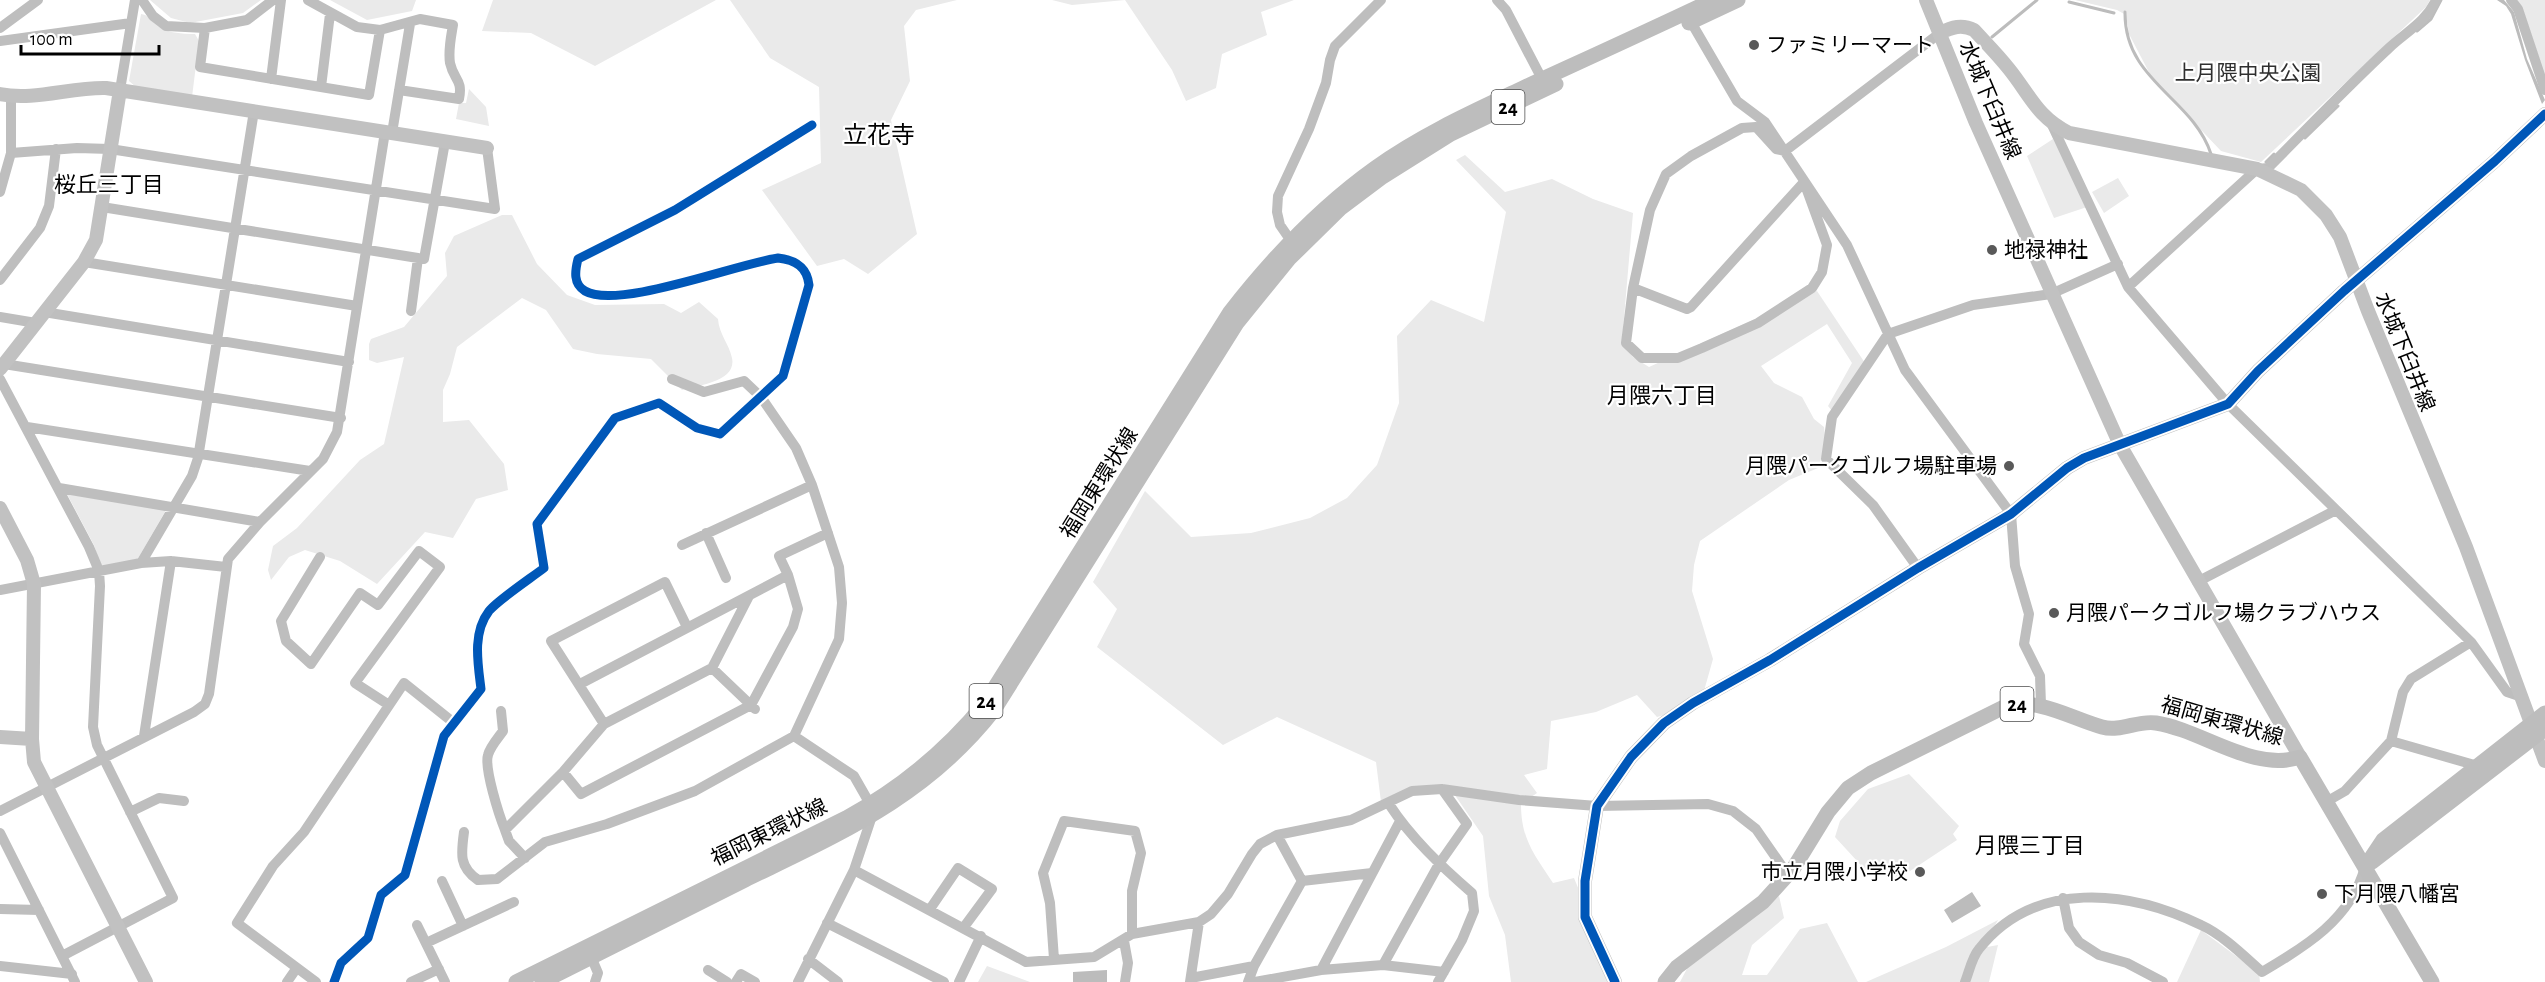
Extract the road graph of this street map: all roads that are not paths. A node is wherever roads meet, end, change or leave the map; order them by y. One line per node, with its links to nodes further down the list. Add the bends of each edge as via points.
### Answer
1 (38, 0): 18 (street)
2 (135, 0): 16 (street)
3 (142, 0): 19 (street, via 166,26)
4 (273, 0): 19 (street, via 247,20)
5 (281, 0): 23 (street)
6 (308, 0): 14 (street)
7 (1381, 0): 49 (street, via 1335,46 1329,60 1326,83 1309,129 1278,196 1280,225)
8 (1497, 0): 24 (street)
9 (1713, 0): 24 (main road, 福岡東環状線 / 24)
10 (1738, 0): 15 (main road, 福岡東環状線 / 24)
11 (1926, 0): 21 (street, 水城下臼井線)
12 (2436, 0): 41 (street, via 2422,22 2388,49 2268,168)
13 (2511, 0): 28 (street, via 2518,9)
14 (330, 14): 20 (street, via 357,27); 25 (street)
15 (1690, 22): 39 (street, via 1737,100 1765,122); 129 (main road, 福岡東環状線 / 24, via 1462,129 1381,178 1341,208 1288,259 1237,323 994,710 961,749 928,777)
16 (131, 23): 22 (street); 26 (street)
17 (410, 24): 20 (street); 27 (street); 27 (street, via 420,19 453,25 449,48 461,86 459,99)
18 (0, 28)
19 (204, 28): 23 (street, via 200,68)
20 (380, 30): 25 (street, via 369,95)
21 (1940, 33): 32 (street, 水城下臼井線, via 1952,27 1967,26 1974,30); 39 (street); 59 (street, 水城下臼井線)
22 (0, 41)
23 (271, 79): 25 (street)
24 (1542, 79): 49 (main road, 福岡東環状線 / 24, via 1446,124 1375,168)
25 (321, 87)
26 (120, 90): 29 (street, via 89,88); 30 (street); 38 (street)
27 (399, 90): 34 (street)
28 (2545, 90)
29 (6, 95): 40 (street)
30 (254, 111): 34 (street); 42 (street)
31 (2545, 114): 55 (street)
32 (2052, 125): 41 (street, 水城下臼井線, via 2086,138); 53 (street)
33 (812, 126): 71 (street, via 675,210 578,259 575,272 577,284 597,296 629,295 762,260 789,259 801,265 809,285 783,376)
34 (388, 133): 35 (street); 44 (street)
35 (445, 142): 36 (street); 46 (street)
36 (487, 148): 46 (street, via 495,209)
37 (56, 149): 38 (street); 40 (street); 54 (street, via 49,206 40,228)
38 (110, 149): 42 (street); 47 (street)
39 (1785, 151): 43 (street); 58 (street, via 1776,149 1756,127 1742,128 1666,174 1650,210)
40 (11, 153): 45 (street)
41 (2257, 169): 55 (street, 水城下臼井線, via 2301,190 2316,204 2340,237); 57 (street)
42 (244, 170): 44 (street); 48 (street)
43 (1804, 183): 58 (street, via 1691,308); 58 (street, via 1827,245 1822,272 1812,288 1758,323 1678,358 1642,358 1626,343); 64 (street, via 1847,245)
44 (376, 190): 46 (street); 50 (street)
45 (0, 192)
46 (434, 200): 51 (street, via 424,259)
47 (102, 207): 48 (street); 52 (street, via 96,240)
48 (235, 229): 50 (street); 56 (street)
49 (1291, 240): 129 (main road, 福岡東環状線 / 24, via 1230,312 985,703 937,756)
50 (366, 250): 51 (street); 60 (street)
51 (418, 258): 61 (street)
52 (84, 262): 56 (street); 63 (street)
53 (2118, 264): 57 (street); 59 (street)
54 (0, 280)
55 (2357, 281): 72 (street, via 2258,371); 104 (street, 水城下臼井線, via 2466,547)
56 (226, 285): 60 (street); 65 (street)
57 (2128, 286): 72 (street)
58 (1633, 288)
59 (2051, 294): 64 (street, via 1973,305); 75 (street, 水城下臼井線)
60 (357, 306): 66 (street)
61 (411, 311)
62 (0, 317): 63 (street)
63 (40, 318): 65 (street); 67 (street)
64 (1888, 334): 83 (street, via 1905,370); 92 (street, via 1832,417 1825,456 1873,505)
65 (217, 341): 66 (street); 70 (street)
66 (349, 362): 73 (street)
67 (2, 366): 70 (street)
68 (0, 379): 74 (street)
69 (672, 379): 71 (street, via 704,392 744,381)
70 (208, 396): 73 (street); 76 (street)
71 (761, 397): 78 (street, via 796,448); 110 (street, via 720,434 697,428 659,403 615,418 537,524 544,568 489,612 477,654 481,689)
72 (2228, 404): 75 (street); 82 (street)
73 (341, 417): 77 (street, via 330,449)
74 (27, 427): 76 (street); 79 (street)
75 (2120, 445): 83 (street, via 2067,468); 96 (street, 水城下臼井線)
76 (199, 454): 77 (street); 80 (street, via 192,476)
77 (310, 471): 84 (street)
78 (812, 485): 85 (street); 86 (street)
79 (59, 488): 80 (street); 93 (street)
80 (174, 506): 84 (street); 90 (street)
81 (0, 508): 97 (street, via 27,560)
82 (2336, 510): 96 (street); 101 (street)
83 (2011, 514): 92 (street); 106 (street, via 2015,566 2029,614 2024,644 2040,676)
84 (260, 522): 91 (street, via 234,550)
85 (706, 533): 87 (street); 95 (street)
86 (828, 533): 94 (street, via 779,556); 114 (street, via 839,567 839,639)
87 (682, 544)
88 (320, 557): 105 (street, via 281,621 286,641 311,664 360,593 378,605 419,551 440,567 355,683)
89 (171, 561): 90 (street); 91 (street); 113 (street)
90 (141, 564): 93 (street)
91 (226, 567): 113 (street, via 205,704)
92 (1918, 568): 128 (street, via 1664,723 1631,757)
93 (99, 571): 97 (street); 119 (street, via 93,727)
94 (788, 575): 99 (street); 107 (street, via 798,609)
95 (726, 578)
96 (2197, 582): 118 (street, 水城下臼井線)
97 (34, 584): 98 (street); 116 (street)
98 (0, 590)
99 (749, 596): 100 (street); 102 (street)
100 (687, 627): 103 (street); 103 (street, via 665,582 551,641)
101 (2471, 642): 104 (street, via 2507,692); 117 (street, via 2411,679 2403,692)
102 (712, 668): 107 (street); 111 (street)
103 (580, 684): 111 (street)
104 (2522, 697): 112 (street, 水城下臼井線)
105 (389, 705): 110 (street, via 404,683); 168 (street, via 304,832 273,866 237,922)
106 (2042, 705): 118 (main road, 福岡東環状線 / 24, via 2111,729 2142,722 2168,725 2275,762); 144 (main road, 福岡東環状線 / 24, via 2006,706 1870,773 1848,788 1828,812)
107 (753, 707): 122 (street, via 581,794)
108 (501, 711): 133 (street, via 503,731 490,750 487,766)
109 (2545, 713): 112 (main road)
110 (454, 723): 179 (street, via 444,736 405,875 381,895 368,938 341,963)
111 (604, 724): 122 (street)
112 (2537, 730): 120 (street, 水城下臼井線); 121 (main road); 141 (main road)
113 (144, 736): 119 (street)
114 (794, 736): 129 (street, via 854,776); 139 (street, via 695,791 545,842)
115 (0, 737): 116 (street)
116 (32, 739): 123 (street, via 34,762)
117 (2391, 741): 121 (street); 126 (street, via 2345,791)
118 (2300, 757): 126 (main road, 福岡東環状線)
119 (102, 758): 123 (street); 131 (street)
120 (2545, 761)
121 (2478, 765): 141 (main road, via 2383,840)
122 (563, 772): 133 (street)
123 (46, 786): 130 (street); 157 (street)
124 (1442, 789): 127 (street, via 1412,791); 128 (street); 140 (street, via 1467,824)
125 (184, 801): 131 (street, via 159,798)
126 (2326, 802): 141 (main road, 福岡東環状線)
127 (1389, 804): 132 (street); 136 (street, via 1351,820)
128 (1597, 806): 144 (street, via 1708,804 1733,811 1756,829); 196 (street, via 1585,880 1585,917)
129 (871, 810): 142 (street); 161 (main road, 福岡東環状線 / 24)
130 (0, 811)
131 (130, 812): 157 (street, via 173,898)
132 (1400, 821): 140 (street); 143 (street)
133 (505, 830): 139 (street, via 509,842)
134 (464, 832): 139 (street, via 464,868 478,880 497,879)
135 (0, 833): 138 (street)
136 (1277, 835): 146 (street); 152 (street, via 1260,844 1228,894 1212,914)
137 (0, 856): 138 (street)
138 (12, 856): 151 (street)
139 (525, 858)
140 (1439, 864): 165 (street); 172 (street, via 1472,893 1474,911)
141 (2365, 867): 173 (street, via 2360,887 2321,935); 200 (main road, 福岡東環状線)
142 (854, 870): 150 (street); 153 (street)
143 (1372, 873): 146 (street); 171 (street)
144 (1788, 875): 197 (main road, 24, via 1763,902 1677,968)
145 (442, 881): 155 (street)
146 (1302, 882): 167 (street)
147 (2063, 898): 173 (street, via 2098,897 2151,906 2202,925); 198 (street, via 2007,921 1978,950); 199 (street, via 2069,928 2079,942 2099,955 2127,963)
148 (514, 902): 155 (street)
149 (0, 909): 151 (street)
150 (930, 909): 156 (street); 156 (street, via 958,868 992,888)
151 (39, 910): 162 (street)
152 (1199, 922): 159 (street); 175 (street)
153 (827, 923): 163 (street); 190 (street)
154 (417, 925): 160 (street)
155 (463, 926): 160 (street)
156 (964, 927): 158 (street)
157 (119, 928): 162 (street); 176 (street)
158 (981, 936): 164 (street, via 1026,962); 191 (street)
159 (1128, 938): 164 (street, via 1094,957); 164 (street, via 1132,891 1141,853 1134,831 1064,821 1043,873 1050,903); 192 (street)
160 (426, 943): 169 (street)
161 (589, 952): 182 (main road, 福岡東環状線 / 24); 183 (main road, 福岡東環状線 / 24); 184 (street, via 598,973)
162 (62, 956): 174 (street)
163 (808, 959): 188 (street); 189 (street)
164 (1054, 960)
165 (1383, 965): 171 (street); 172 (street)
166 (0, 966): 174 (street)
167 (1254, 966): 175 (street); 193 (street)
168 (296, 969): 177 (street); 178 (street)
169 (439, 969): 180 (street); 181 (street)
170 (708, 970): 185 (street)
171 (1321, 970): 194 (street)
172 (1444, 972): 195 (street)
173 (2263, 977)
174 (74, 978)
175 (1190, 980)
176 (146, 982)
177 (287, 982)
178 (316, 982)
179 (334, 982)
180 (411, 982)
181 (445, 982)
182 (516, 982)
183 (542, 982)
184 (595, 982)
185 (727, 982)
186 (736, 982): 187 (street, via 741,974)
187 (755, 982)
188 (798, 982)
189 (838, 982)
190 (944, 982)
191 (959, 982)
192 (1125, 982)
193 (1248, 982)
194 (1256, 982)
195 (1438, 982)
196 (1615, 982)
197 (1665, 982)
198 (1965, 982)
199 (2163, 982)
200 (2432, 982)

